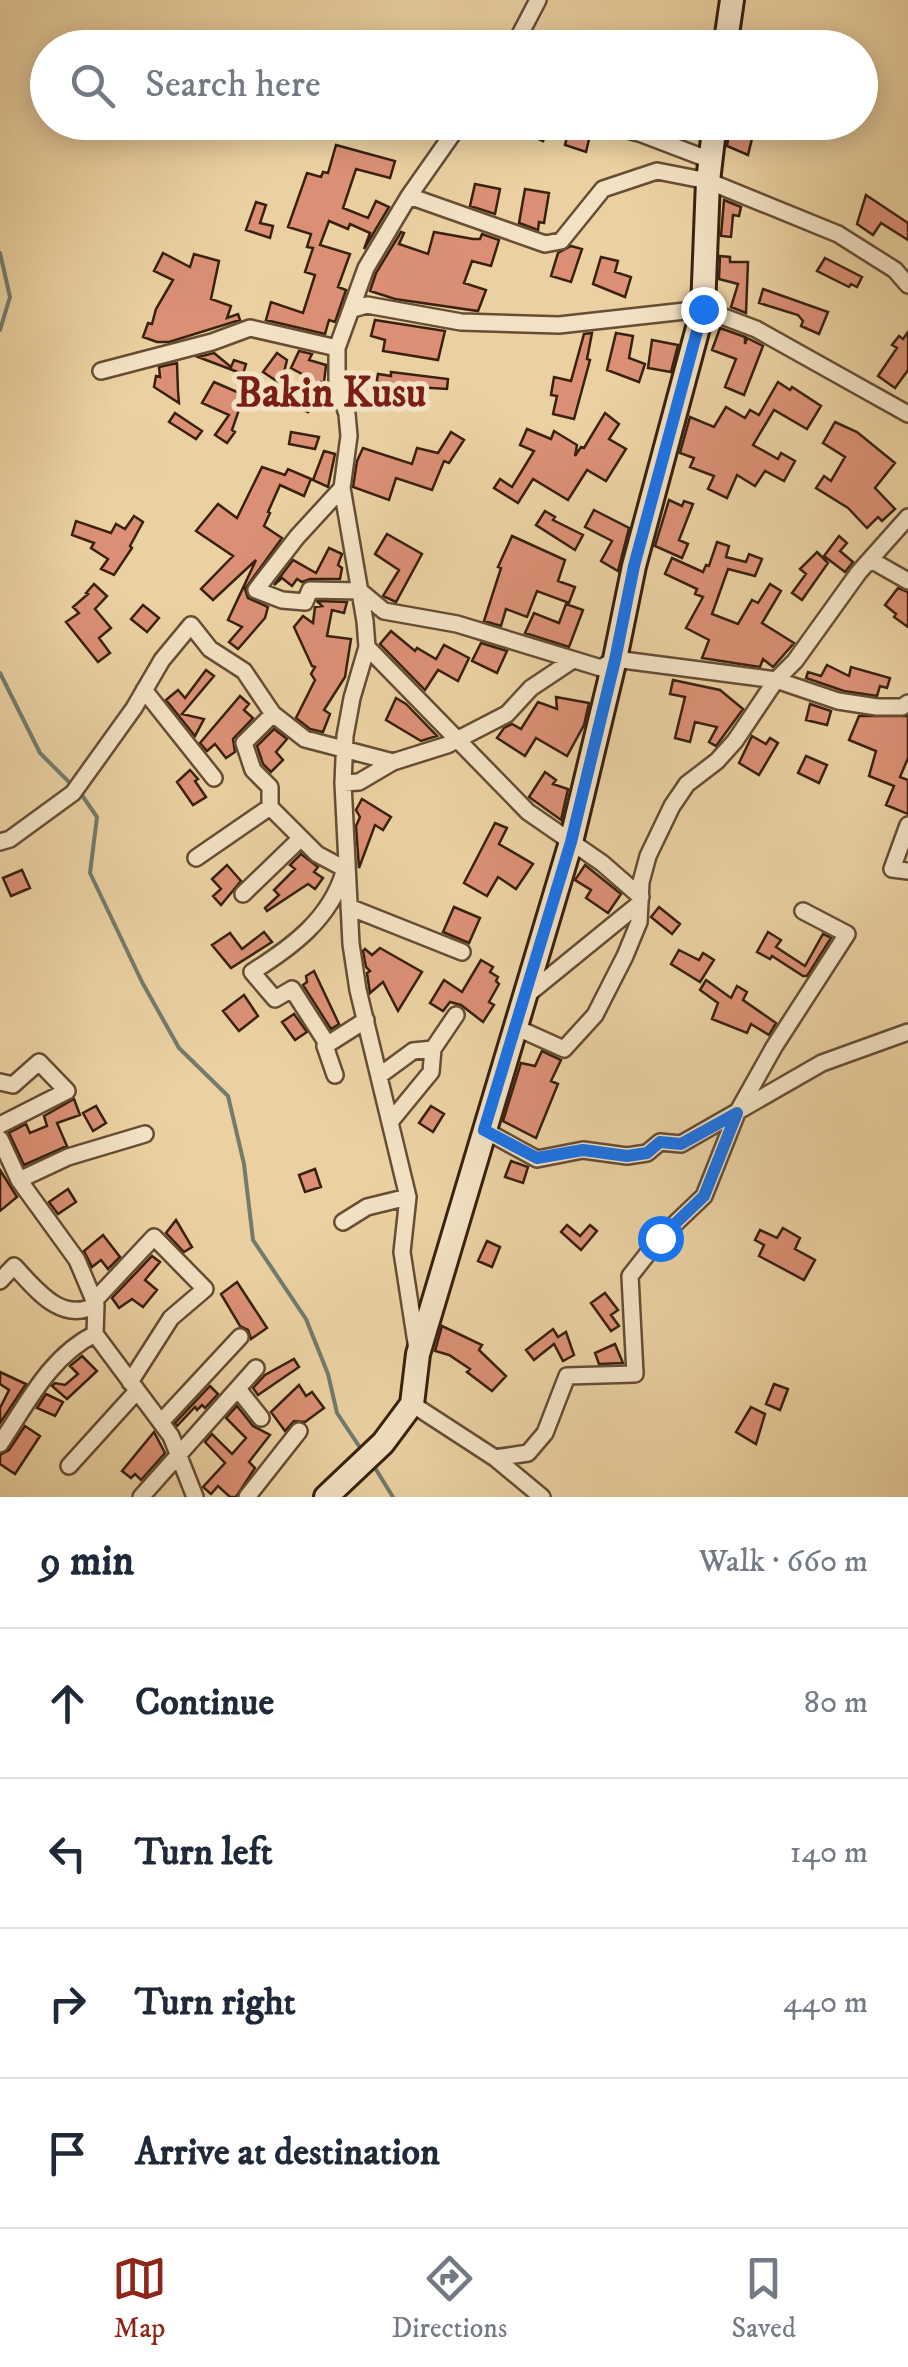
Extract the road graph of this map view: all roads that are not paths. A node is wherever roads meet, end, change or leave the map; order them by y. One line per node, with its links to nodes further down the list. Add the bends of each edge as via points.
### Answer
1 (538, 0): 3 (street)
2 (732, 0): 4 (street)
3 (522, 30)
4 (728, 30)
5 (448, 140): 9 (street)
6 (650, 140): 8 (street)
7 (713, 140): 8 (street)
8 (709, 171): 9 (street, via 657,171 617,182 603,189 561,241 545,244); 10 (street, via 838,234); 12 (street)
9 (409, 196): 11 (street, via 366,268)
10 (908, 285)
11 (353, 309): 12 (street, via 368,305 461,322 558,325); 13 (street)
12 (703, 309): 15 (street, via 756,329); 23 (street)
13 (338, 348): 14 (street, via 250,328); 16 (street, via 337,384 349,436)
14 (101, 371)
15 (908, 414)
16 (342, 488): 20 (street); 20 (street, via 256,590 305,602 310,590)
17 (908, 518): 18 (street)
18 (871, 560): 19 (street); 24 (street)
19 (908, 581)
20 (360, 591): 21 (street); 22 (street, via 384,611 457,624)
21 (367, 648): 28 (street); 29 (street)
22 (573, 660): 23 (street, via 601,668); 28 (street, via 507,714)
23 (615, 660): 24 (street); 37 (street)
24 (776, 680): 26 (street, via 838,701); 42 (street, via 735,741 672,806 648,856)
25 (144, 690): 27 (street, via 191,625 210,649 244,672); 31 (street); 36 (street, via 74,793)
26 (908, 703)
27 (273, 714): 29 (street, via 305,739); 33 (street, via 244,743 254,770 270,787)
28 (459, 739): 30 (street); 37 (street, via 528,812)
29 (344, 747): 30 (street); 32 (street)
30 (393, 762): 32 (street, via 360,782)
31 (214, 778)
32 (343, 783): 39 (street)
33 (270, 807): 35 (street); 38 (street)
34 (908, 825): 40 (street, via 892,869)
35 (300, 838): 39 (street); 41 (street)
36 (0, 842)
37 (571, 842): 42 (street); 46 (street)
38 (196, 858)
39 (346, 866): 43 (street); 51 (street, via 314,927 252,972 275,999 292,989)
40 (908, 871)
41 (242, 894)
42 (640, 900): 46 (street); 49 (street, via 639,922 609,989 564,1049)
43 (349, 906): 45 (street); 48 (street)
44 (802, 910): 56 (street, via 847,934)
45 (462, 952)
46 (525, 996): 49 (street)
47 (456, 1014): 52 (street)
48 (366, 1020): 51 (street); 54 (street)
49 (515, 1027): 59 (street)
50 (908, 1032): 56 (street, via 822,1063)
51 (328, 1045): 53 (street)
52 (433, 1050): 54 (street, via 413,1050); 57 (street, via 431,1072)
53 (335, 1075)
54 (380, 1076): 57 (street)
55 (0, 1082): 58 (street, via 13,1085 39,1062 67,1091)
56 (737, 1113): 59 (street, via 681,1144 660,1142 647,1153 627,1156 583,1150 537,1158); 82 (street, via 704,1196 630,1276 634,1374 567,1376 544,1433 528,1453)
57 (390, 1122): 64 (street)
58 (0, 1125)
59 (484, 1130): 70 (street)
60 (144, 1134): 62 (street)
61 (0, 1139): 62 (street)
62 (17, 1177): 63 (street); 67 (street, via 77,1260)
63 (0, 1186)
64 (408, 1197): 65 (street); 70 (street, via 402,1252)
65 (342, 1222)
66 (0, 1280): 67 (street, via 14,1266 54,1307 84,1312)
67 (95, 1303): 68 (street); 72 (street, via 154,1237 205,1288 171,1318)
68 (95, 1334): 72 (street); 76 (street, via 52,1367)
69 (240, 1337): 78 (street)
70 (418, 1354): 74 (street)
71 (256, 1368): 73 (street)
72 (134, 1386): 78 (street); 83 (street)
73 (238, 1389): 77 (street); 81 (street)
74 (412, 1404): 82 (street); 84 (street)
75 (0, 1410): 76 (street)
76 (19, 1416): 80 (street)
77 (261, 1418)
78 (161, 1422): 81 (street)
79 (299, 1431): 87 (street)
80 (0, 1444)
81 (177, 1457): 85 (street); 86 (street)
82 (494, 1458): 88 (street)
83 (70, 1466)
84 (335, 1493)
85 (142, 1497)
86 (194, 1497)
87 (247, 1497)
88 (542, 1497)

